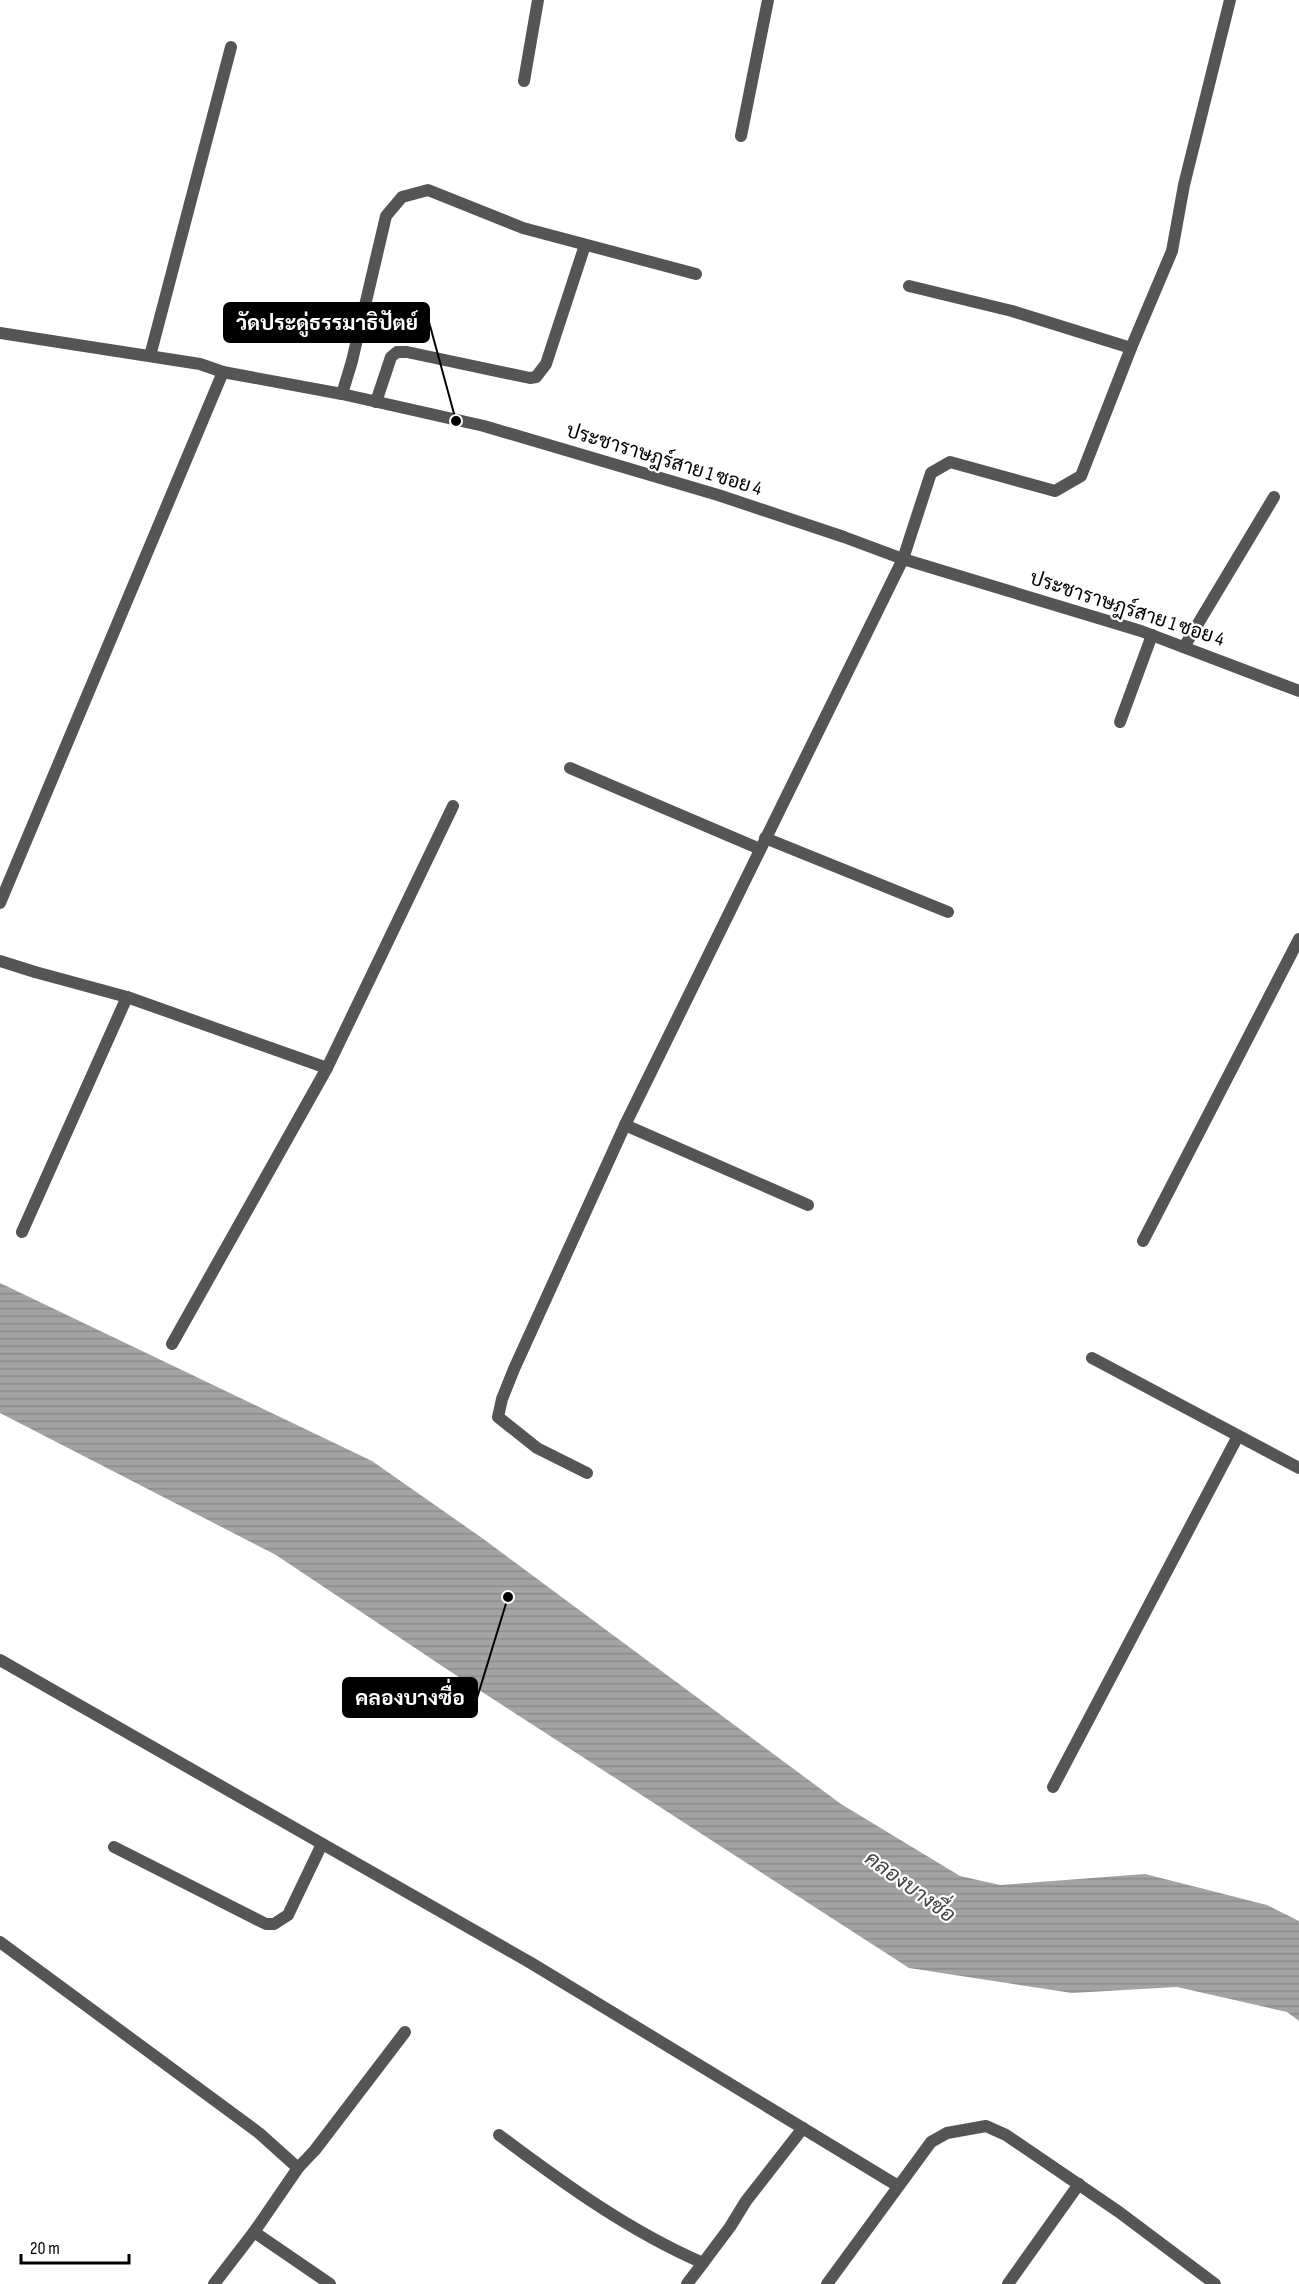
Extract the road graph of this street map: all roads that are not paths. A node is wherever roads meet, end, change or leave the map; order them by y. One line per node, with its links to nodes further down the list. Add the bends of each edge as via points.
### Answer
1 (538, 0): 5 (street)
2 (768, 0): 6 (street)
3 (1230, 0): 11 (street, via 1184,184 1172,251)
4 (231, 47): 12 (street)
5 (524, 81)
6 (741, 136)
7 (585, 244): 8 (street); 14 (street, via 523,228 428,190 402,197 386,216); 15 (street, via 546,364 536,377 397,352 391,357)
8 (696, 274)
9 (909, 286): 11 (street)
10 (0, 333): 12 (street, ประชาราษฎร์สาย 1 ซอย 4)
11 (1131, 348): 17 (street, via 1081,477 1055,491 950,462 931,473)
12 (150, 356): 13 (street, ประชาราษฎร์สาย 1 ซอย 4)
13 (223, 372): 14 (street, ประชาราษฎร์สาย 1 ซอย 4); 25 (street)
14 (342, 394): 15 (street, ประชาราษฎร์สาย 1 ซอย 4)
15 (376, 402): 17 (street, ประชาราษฎร์สาย 1 ซอย 4, via 484,426 718,495)
16 (1274, 497): 19 (street)
17 (903, 560): 18 (street, ประชาราษฎร์สาย 1 ซอย 4); 24 (street)
18 (1152, 635): 19 (street, ประชาราษฎร์สาย 1 ซอย 4); 21 (street)
19 (1184, 647): 20 (street, ประชาราษฎร์สาย 1 ซอย 4)
20 (1299, 691)
21 (1120, 722)
22 (570, 768): 24 (street)
23 (453, 806): 30 (street)
24 (763, 844): 26 (street); 31 (street)
25 (0, 903)
26 (948, 912)
27 (1299, 939): 34 (street)
28 (0, 961): 29 (street)
29 (127, 997): 30 (street); 33 (street)
30 (327, 1068): 35 (street)
31 (625, 1125): 32 (street); 39 (street, via 498,1412 501,1421 537,1448)
32 (808, 1205)
33 (22, 1232)
34 (1143, 1241)
35 (172, 1344)
36 (1092, 1358): 37 (street)
37 (1238, 1436): 38 (street); 41 (street)
38 (1299, 1468)
39 (587, 1473)
40 (2, 1665): 42 (street)
41 (1053, 1787)
42 (322, 1844): 43 (street, via 288,1915 274,1924 266,1924); 46 (street, via 531,1963)
43 (114, 1847)
44 (0, 1942): 48 (street, via 259,2133)
45 (405, 2032): 48 (street)
46 (803, 2128): 50 (street); 52 (street)
47 (499, 2134): 52 (street, via 594,2202 670,2248)
48 (298, 2168): 51 (street)
49 (1079, 2184): 50 (street, via 986,2126 947,2133 931,2142); 57 (street); 58 (street)
50 (898, 2186): 56 (street)
51 (254, 2232): 53 (street); 54 (street)
52 (703, 2263): 55 (street)
53 (214, 2284)
54 (330, 2284)
55 (687, 2284)
56 (827, 2284)
57 (1008, 2284)
58 (1215, 2284)

